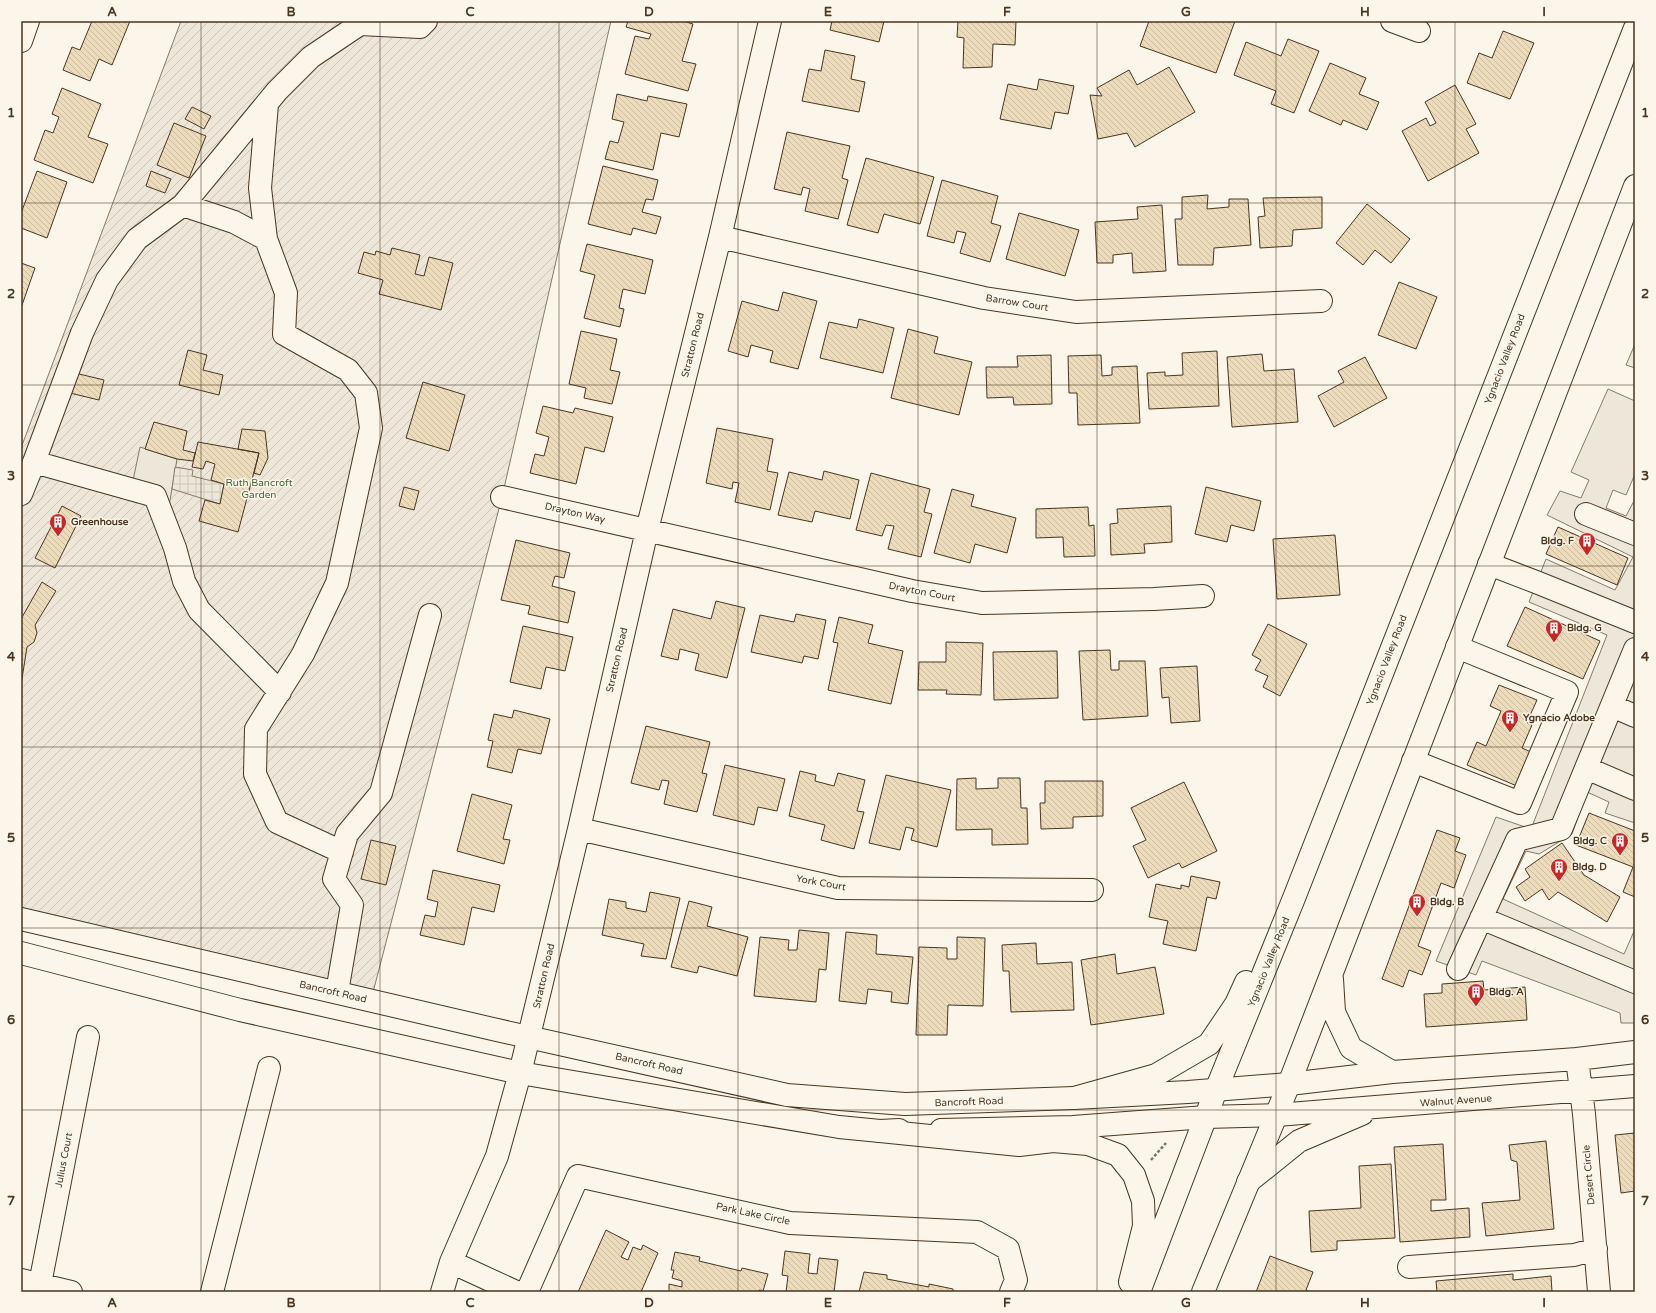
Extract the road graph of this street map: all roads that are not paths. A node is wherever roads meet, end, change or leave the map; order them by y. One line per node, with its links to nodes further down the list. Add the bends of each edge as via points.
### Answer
1 (28, 21): 8 (main road)
2 (426, 21): 5 (main road, via 420,27)
3 (770, 21): 12 (main road, Stratton Road)
4 (1392, 21): 7 (main road)
5 (361, 23): 9 (main road, via 311,57)
6 (1635, 28): 36 (main road, Ygnacio Valley Road)
7 (1419, 31)
8 (21, 41)
9 (267, 104): 11 (main road); 13 (main road, via 260,188)
10 (1635, 186): 21 (main road)
11 (183, 205): 13 (main road, via 234,222); 15 (main road, via 137,239 107,280 82,334)
12 (720, 237): 14 (main road, Barrow Court, via 984,298 1076,312); 19 (main road, Stratton Road)
13 (266, 239): 27 (main road, via 286,293 284,334 348,370 366,393 371,428 337,583 303,654)
14 (1321, 301)
15 (34, 462): 16 (main road); 27 (main road, via 155,496 184,580 199,610)
16 (21, 494)
17 (502, 496): 19 (main road, Drayton Way)
18 (1586, 514): 20 (main road)
19 (647, 530): 22 (main road, Drayton Court, via 904,589 982,603); 33 (main road, Stratton Road)
20 (1635, 534)
21 (1489, 564): 24 (main road); 25 (main road)
22 (1203, 596)
23 (430, 615): 34 (main road, via 381,793 347,834)
24 (1635, 622)
25 (1457, 647): 30 (main road); 30 (main road, via 1567,692 1520,804)
26 (1635, 649): 28 (main road)
27 (280, 692): 34 (main road, via 256,729 255,774 277,822)
28 (1612, 706): 29 (main road); 31 (main road)
29 (1635, 716)
30 (1413, 761): 41 (main road)
31 (1586, 768): 32 (main road); 38 (main road, via 1561,829 1516,840)
32 (1635, 790)
33 (579, 829): 35 (main road, York Court, via 838,888); 45 (main road, Stratton Road)
34 (342, 852): 43 (main road, via 334,879 352,905)
35 (1092, 890)
36 (1294, 898): 53 (main road, Ygnacio Valley Road); 55 (main road, via 1257,954 1236,1004 1209,1044 1156,1075)
37 (21, 918): 43 (main road, Bancroft Road)
38 (1481, 918): 40 (main road); 42 (main road)
39 (21, 953): 50 (main road, via 240,1010)
40 (1458, 969)
41 (1332, 971): 49 (main road, via 1334,1012 1351,1048); 51 (main road)
42 (1635, 982)
43 (337, 992): 45 (main road, Bancroft Road)
44 (88, 1037): 64 (main road, Julius Court)
45 (529, 1037): 50 (main road, Stratton Road); 55 (main road, Bancroft Road, via 787,1095 905,1104)
46 (1635, 1052): 47 (main road)
47 (1577, 1058): 49 (main road); 54 (main road, Desert Circle)
48 (269, 1068): 66 (main road)
49 (1392, 1072): 51 (main road)
50 (520, 1073): 59 (main road, via 839,1127); 62 (main road, Stratton Road, via 497,1156)
51 (1289, 1084): 53 (main road, Bancroft Road); 57 (main road)
52 (1635, 1086): 54 (main road, Walnut Avenue)
53 (1216, 1090): 55 (main road, Bancroft Road); 58 (main road, Ygnacio Valley Road)
54 (1581, 1091): 56 (main road, Walnut Avenue); 61 (main road, Desert Circle)
55 (1074, 1098)
56 (1379, 1106): 57 (main road, Walnut Avenue); 60 (main road, via 1299,1140)
57 (1277, 1115): 58 (main road); 60 (main road)
58 (1206, 1117): 59 (main road, via 1073,1127); 72 (main road, Ygnacio Valley Road)
59 (880, 1131): 71 (main road, via 1019,1145 1053,1141 1088,1144 1118,1155 1134,1175 1144,1201 1144,1226)
60 (1248, 1182): 73 (main road)
61 (1596, 1249): 63 (main road, via 1574,1255); 74 (main road, Desert Circle)
62 (451, 1262): 67 (main road, Stratton Road); 68 (main road)
63 (1409, 1267)
64 (30, 1282): 65 (main road)
65 (71, 1292)
66 (212, 1292)
67 (442, 1292)
68 (516, 1292)
69 (527, 1292): 70 (main road, Park Lake Circle, via 578,1176 790,1223 977,1232 1008,1249 1016,1280)
70 (1011, 1292)
71 (1128, 1292)
72 (1139, 1292)
73 (1202, 1292)
74 (1599, 1292)

